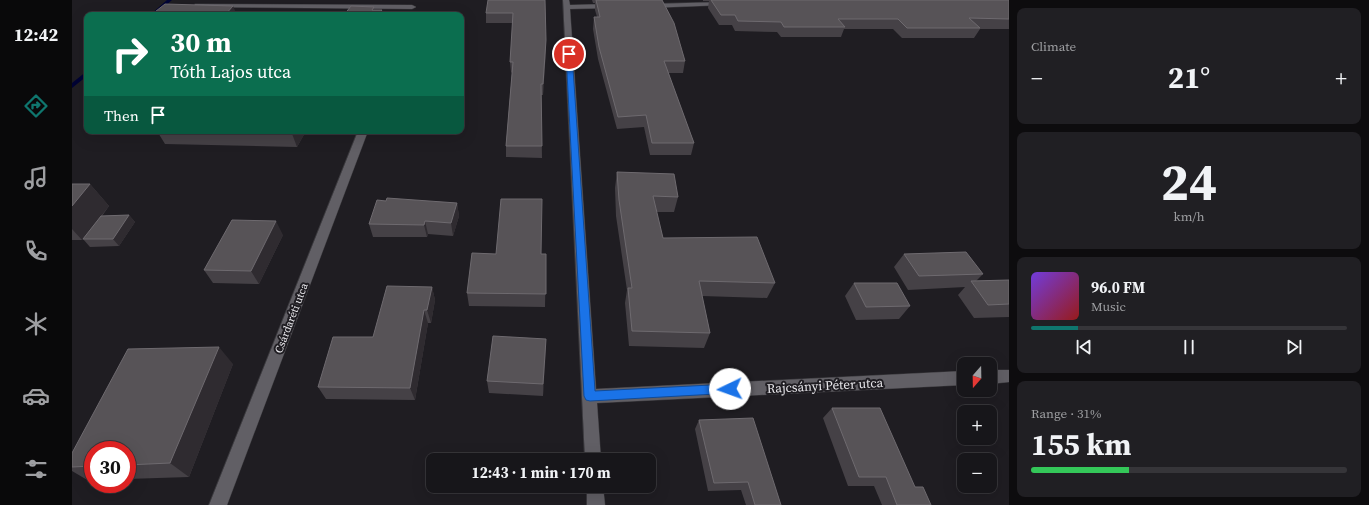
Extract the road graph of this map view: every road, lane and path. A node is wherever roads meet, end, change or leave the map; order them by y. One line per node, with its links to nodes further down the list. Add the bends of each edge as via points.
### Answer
1 (413, 3): 4 (street)
2 (566, 4): 5 (street); 11 (street)
3 (731, 4): 6 (street)
4 (192, 5)
5 (621, 6)
6 (637, 6)
7 (362, 134): 14 (street, Csárdaréti utca)
8 (1009, 376): 9 (street)
9 (997, 377)
10 (957, 378): 11 (street, Rajcsányi Péter utca)
11 (590, 396): 12 (street)
12 (593, 453)
13 (595, 493): 15 (street)
14 (218, 505)
15 (596, 505)

